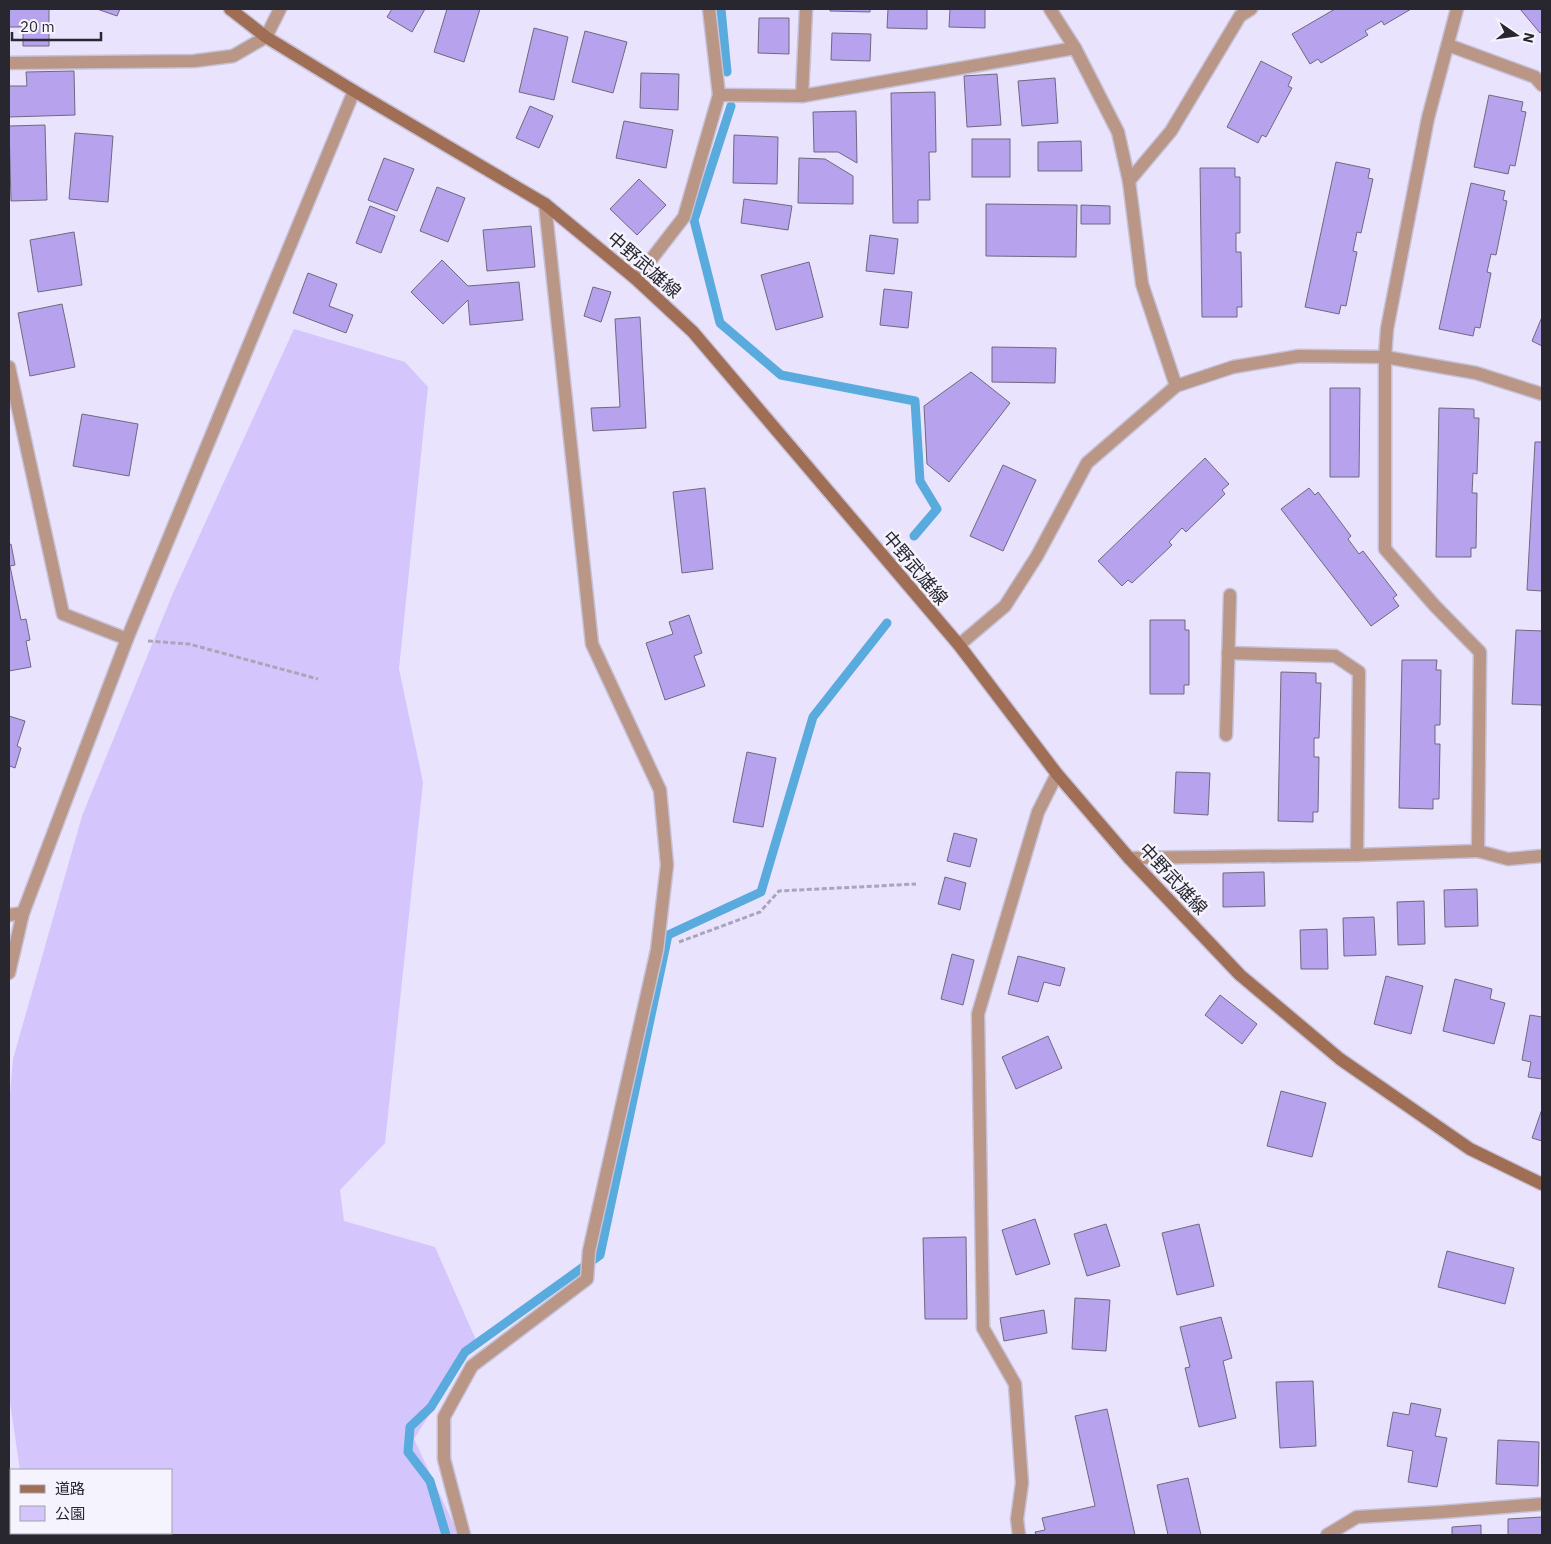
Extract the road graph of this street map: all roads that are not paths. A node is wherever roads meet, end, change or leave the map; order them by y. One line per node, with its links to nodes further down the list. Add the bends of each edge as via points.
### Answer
1 (230, 9): 8 (main road, 中野武雄線)
2 (280, 9): 8 (street)
3 (709, 9): 14 (street)
4 (806, 9): 15 (street)
5 (1050, 9): 10 (street)
6 (1251, 9): 16 (street, via 1240,16 1171,132)
7 (1457, 9): 9 (street)
8 (266, 37): 11 (street, via 233,56 194,61); 13 (main road, 中野武雄線)
9 (1448, 46): 12 (street, via 1535,77); 19 (street, via 1428,118 1387,329)
10 (1075, 48): 15 (street); 16 (street, via 1118,132)
11 (9, 63)
12 (1542, 85)
13 (354, 91): 17 (main road, 中野武雄線); 25 (street)
14 (719, 95): 15 (street); 18 (street, via 684,218)
15 (802, 96)
16 (1129, 181): 21 (street, via 1142,284)
17 (545, 204): 18 (main road, 中野武雄線); 39 (street, via 592,644 660,790 667,865 657,950 589,1251 587,1279 472,1366 444,1417 444,1459)
18 (636, 279): 26 (main road, 中野武雄線, via 693,332)
19 (1385, 357): 21 (street, via 1299,356 1233,367); 22 (street, via 1476,373); 30 (street, via 1385,549 1480,652)
20 (9, 367): 23 (street)
21 (1176, 386): 26 (street, via 1087,463 1037,556 1005,606)
22 (1542, 394)
23 (12, 399): 25 (street, via 64,614)
24 (1230, 595): 27 (street)
25 (127, 639): 34 (street)
26 (959, 645): 29 (main road, 中野武雄線)
27 (1228, 653): 28 (street); 31 (street, via 1335,656 1359,672)
28 (1226, 735)
29 (1057, 774): 33 (main road, 中野武雄線); 40 (street, via 1038,812 978,1014 983,1328 1015,1384 1022,1483 1017,1519)
30 (1478, 851): 31 (street); 32 (street, via 1508,858)
31 (1356, 855): 33 (street)
32 (1542, 856)
33 (1129, 858): 37 (main road, 中野武雄線, via 1240,975 1340,1059 1470,1149)
34 (23, 913): 35 (street); 36 (street)
35 (9, 915)
36 (9, 973)
37 (1542, 1184)
38 (1542, 1504): 41 (street, via 1357,1517)
39 (464, 1535)
40 (1019, 1535)
41 (1327, 1535)

